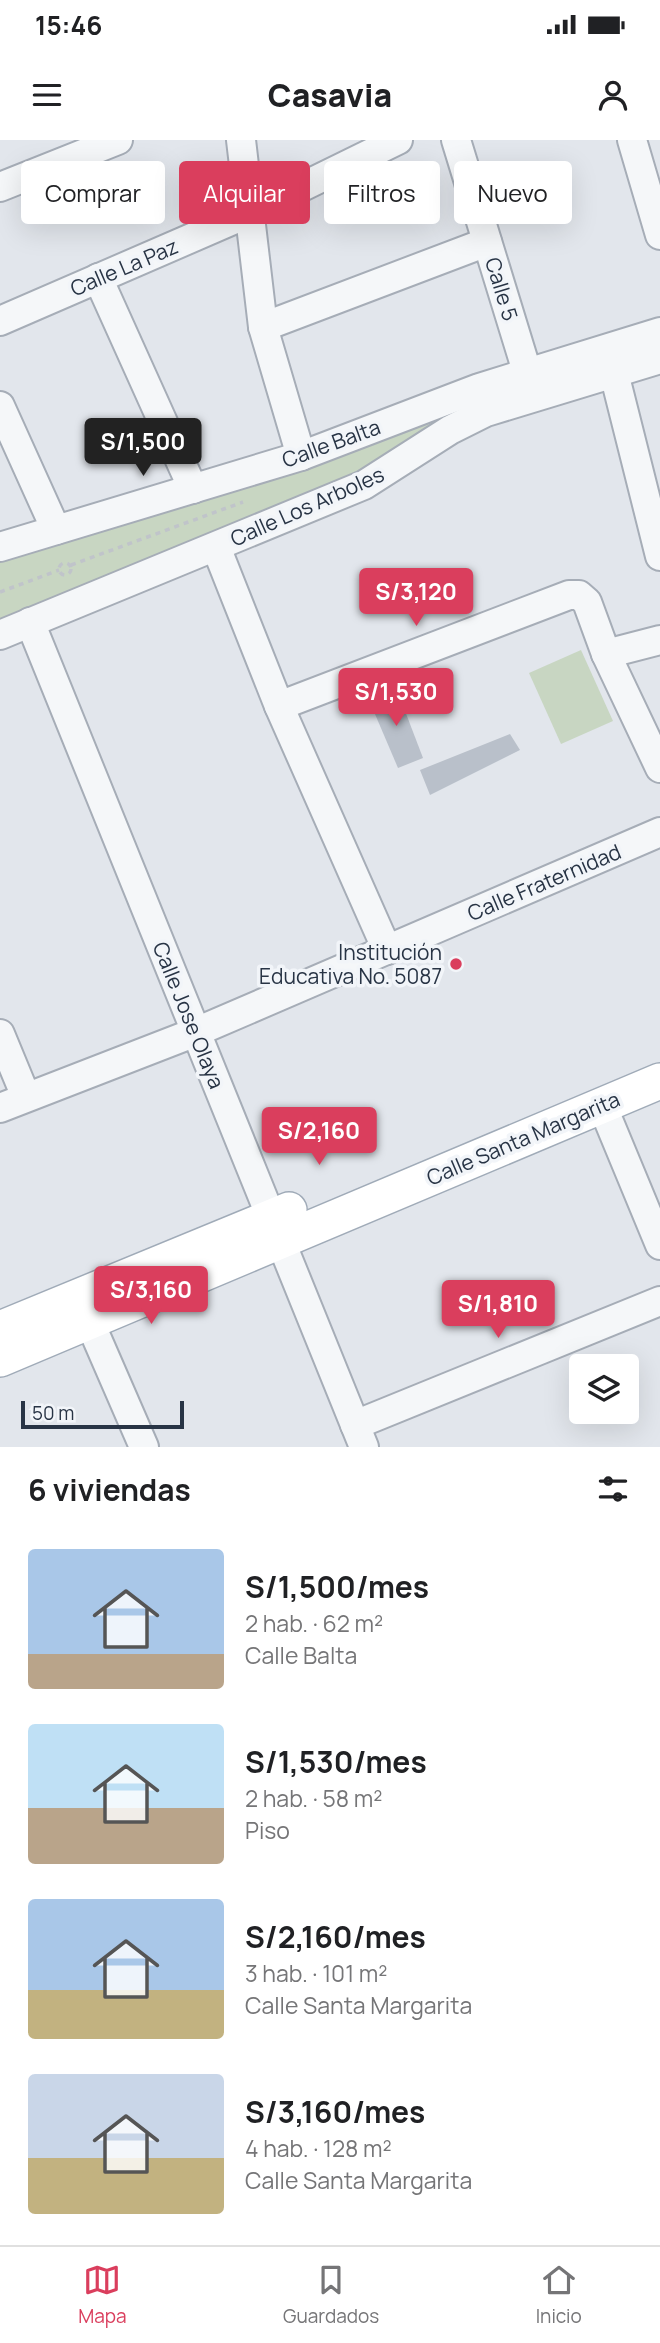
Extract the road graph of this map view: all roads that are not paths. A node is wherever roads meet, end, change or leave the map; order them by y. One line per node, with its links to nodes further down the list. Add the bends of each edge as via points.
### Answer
1 (118, 140): 6 (street)
2 (241, 140): 7 (street)
3 (398, 140): 8 (street, Calle La Paz)
4 (456, 140): 13 (street, Calle 5)
5 (632, 140): 12 (street)
6 (63, 150): 9 (street)
7 (243, 161)
8 (310, 183)
9 (0, 187)
10 (223, 224): 14 (street, Calle La Paz)
11 (250, 224): 16 (street)
12 (660, 235)
13 (487, 242): 16 (street); 20 (street, Calle 5)
14 (98, 278): 15 (street, Calle La Paz); 23 (street)
15 (0, 321)
16 (263, 327): 22 (street)
17 (660, 332): 20 (street, Calle Balta)
18 (660, 359): 19 (street, Calle Los Arboles)
19 (614, 373): 20 (street, Calle Los Arboles); 27 (street)
20 (531, 385): 22 (street, Calle Balta, via 479,388); 26 (street, Calle Los Arboles, via 364,485)
21 (0, 406): 24 (street)
22 (301, 456): 23 (street, Calle Balta)
23 (193, 489): 24 (street, Calle Balta)
24 (56, 530): 25 (street, Calle Balta)
25 (0, 547)
26 (216, 547): 28 (street, Calle Los Arboles); 32 (street)
27 (660, 556)
28 (30, 622): 29 (street, Calle Los Arboles); 36 (street, Calle Jose Olaya)
29 (0, 635)
30 (660, 640): 31 (street)
31 (606, 654): 32 (street, via 587,602 579,595 569,595); 33 (street)
32 (279, 706): 35 (street)
33 (660, 768)
34 (660, 832): 35 (street, Calle Fraternidad)
35 (387, 950): 36 (street, Calle Fraternidad)
36 (196, 1032): 40 (street, Calle Fraternidad); 43 (street, Calle Jose Olaya)
37 (0, 1034): 40 (street)
38 (660, 1055): 43 (main road, Calle Santa Margarita)
39 (660, 1081): 41 (main road, Calle Santa Margarita)
40 (26, 1097): 42 (street, Calle Fraternidad)
41 (602, 1105): 43 (main road, Calle Santa Margarita); 44 (street)
42 (0, 1108)
43 (275, 1228): 46 (main road, Calle Santa Margarita); 49 (street, Calle Jose Olaya)
44 (660, 1245)
45 (660, 1301): 49 (street)
46 (84, 1310): 47 (main road, Calle Santa Margarita); 48 (main road, Calle Santa Margarita); 50 (street)
47 (0, 1329)
48 (0, 1359)
49 (360, 1436)
50 (144, 1447)

